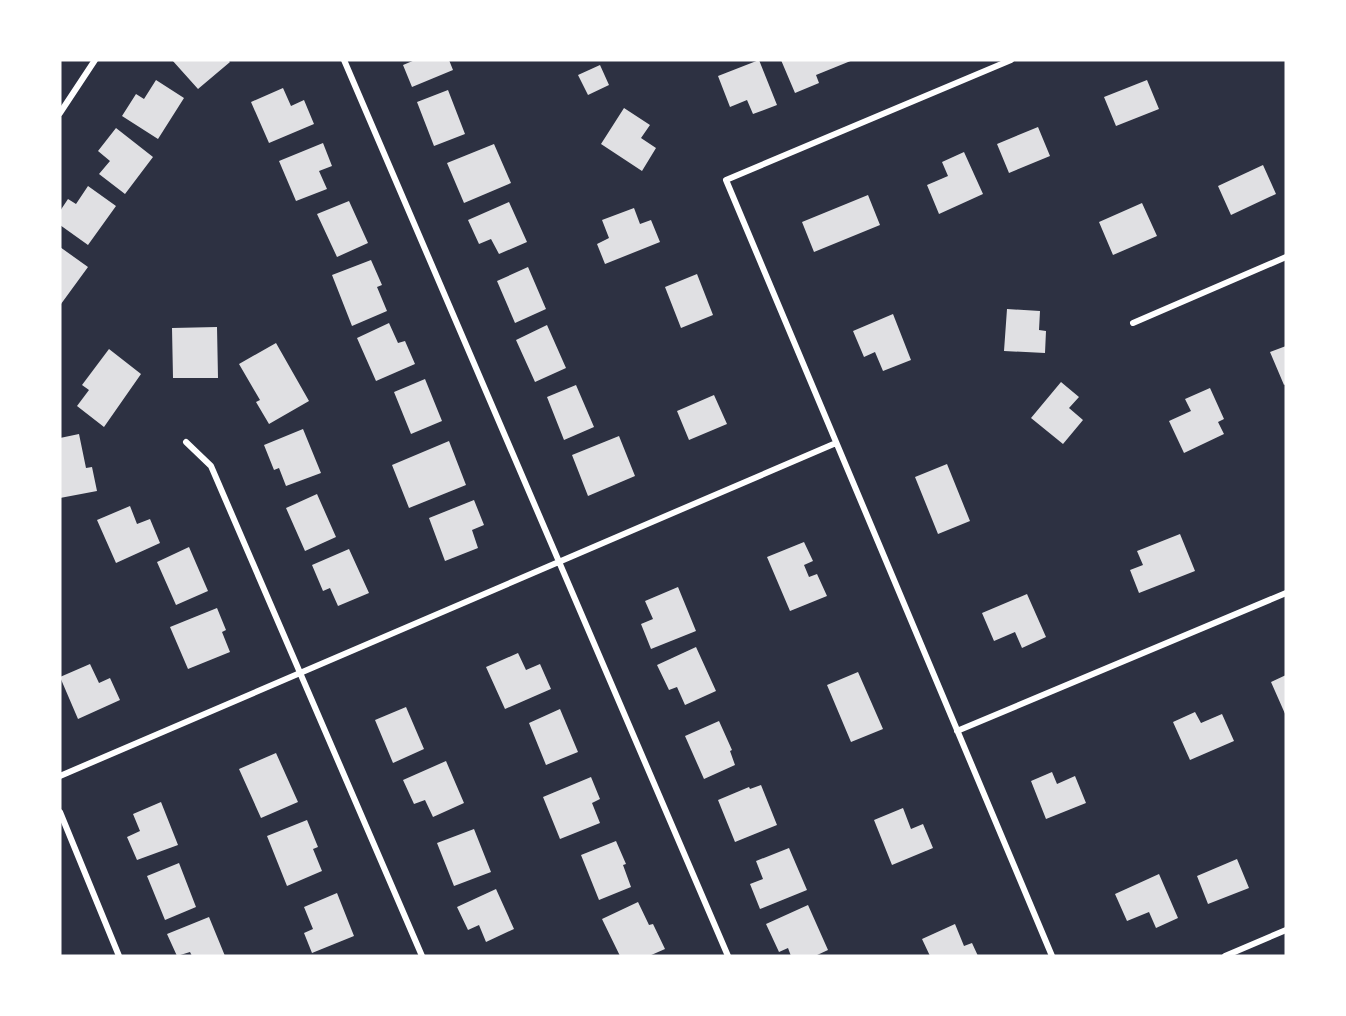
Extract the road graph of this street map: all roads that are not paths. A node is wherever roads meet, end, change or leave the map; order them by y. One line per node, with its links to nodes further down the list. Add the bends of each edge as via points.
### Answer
1 (95, 60): 4 (street)
2 (344, 60): 9 (street)
3 (1011, 60): 8 (street, via 726,180)
4 (60, 113)
5 (1286, 257): 6 (street)
6 (1133, 322)
7 (186, 442): 11 (street, via 212,466)
8 (836, 443): 9 (street); 12 (street)
9 (561, 561): 11 (street); 18 (street)
10 (1286, 593): 12 (street)
11 (300, 673): 13 (street); 17 (street)
12 (957, 731): 19 (street)
13 (60, 776)
14 (60, 812): 16 (street)
15 (1286, 930): 20 (street)
16 (119, 956)
17 (422, 956)
18 (728, 956)
19 (1052, 956)
20 (1226, 956)

